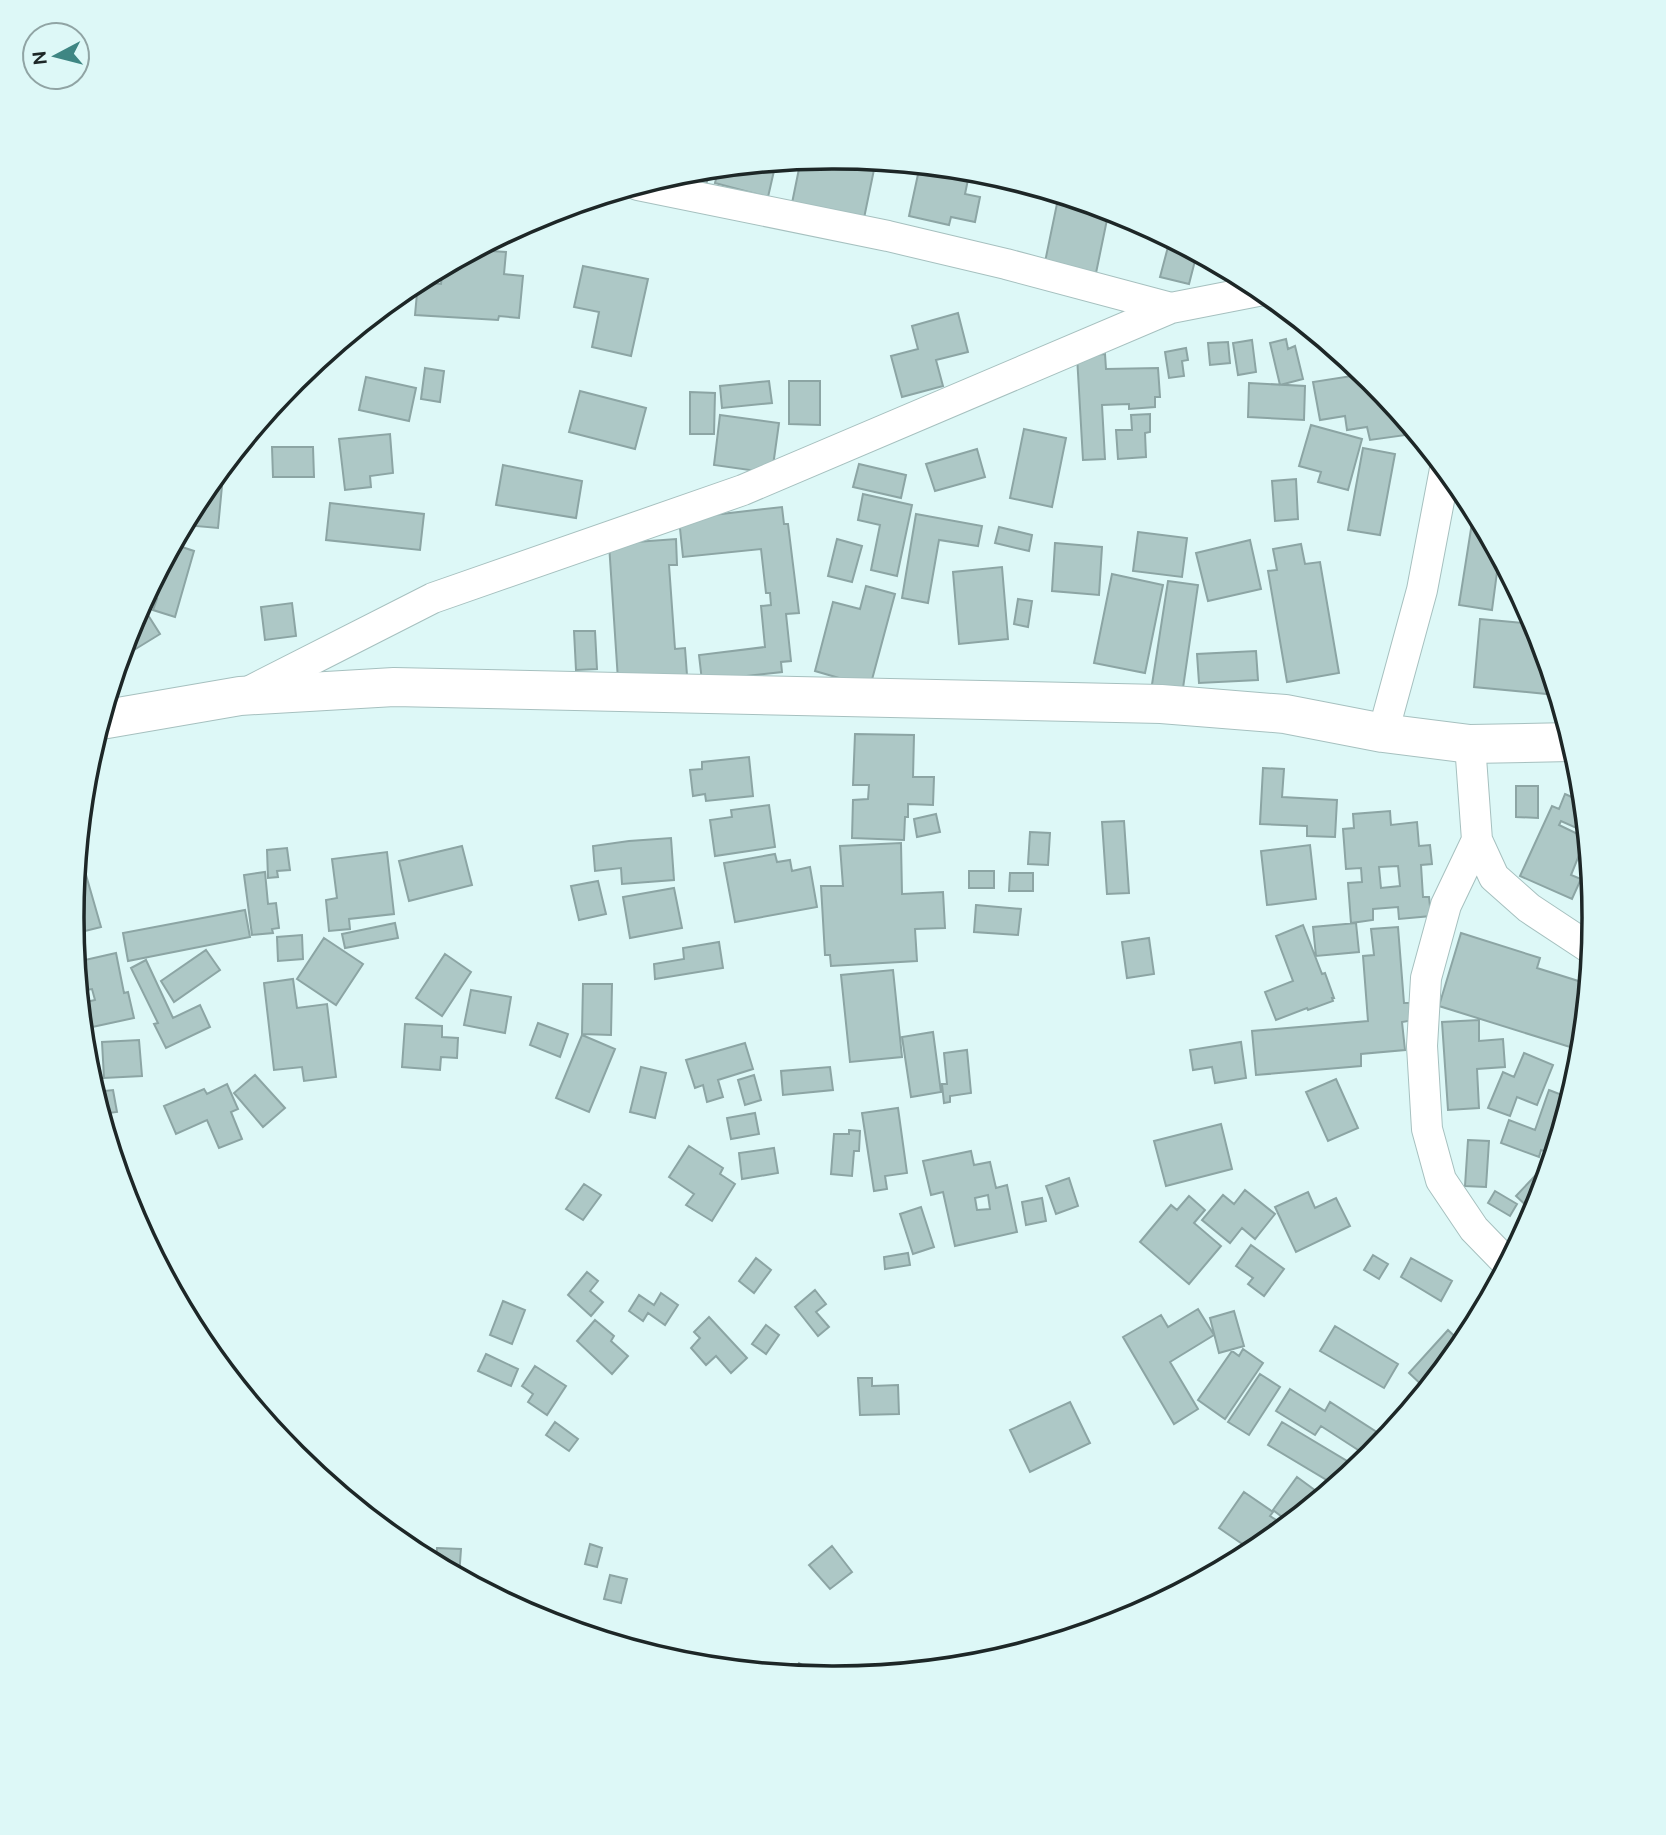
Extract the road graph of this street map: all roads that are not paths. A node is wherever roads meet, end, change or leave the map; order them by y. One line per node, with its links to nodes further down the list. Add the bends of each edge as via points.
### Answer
1 (659, 189): 3 (street, via 888,236)
2 (1246, 293): 3 (street)
3 (1171, 308): 5 (street, via 743,490 433,598)
4 (1442, 483): 7 (street, via 1422,590)
5 (240, 696): 6 (main road); 7 (main road, via 394,687 1161,705 1285,715)
6 (112, 718)
7 (1383, 733): 9 (main road)
8 (1560, 741): 9 (main road)
9 (1470, 744): 10 (street)
10 (1477, 840): 11 (street, via 1494,877 1529,908); 12 (street, via 1446,905 1426,978 1422,1046 1427,1129 1441,1180 1474,1228)
11 (1581, 942)
12 (1501, 1257)

